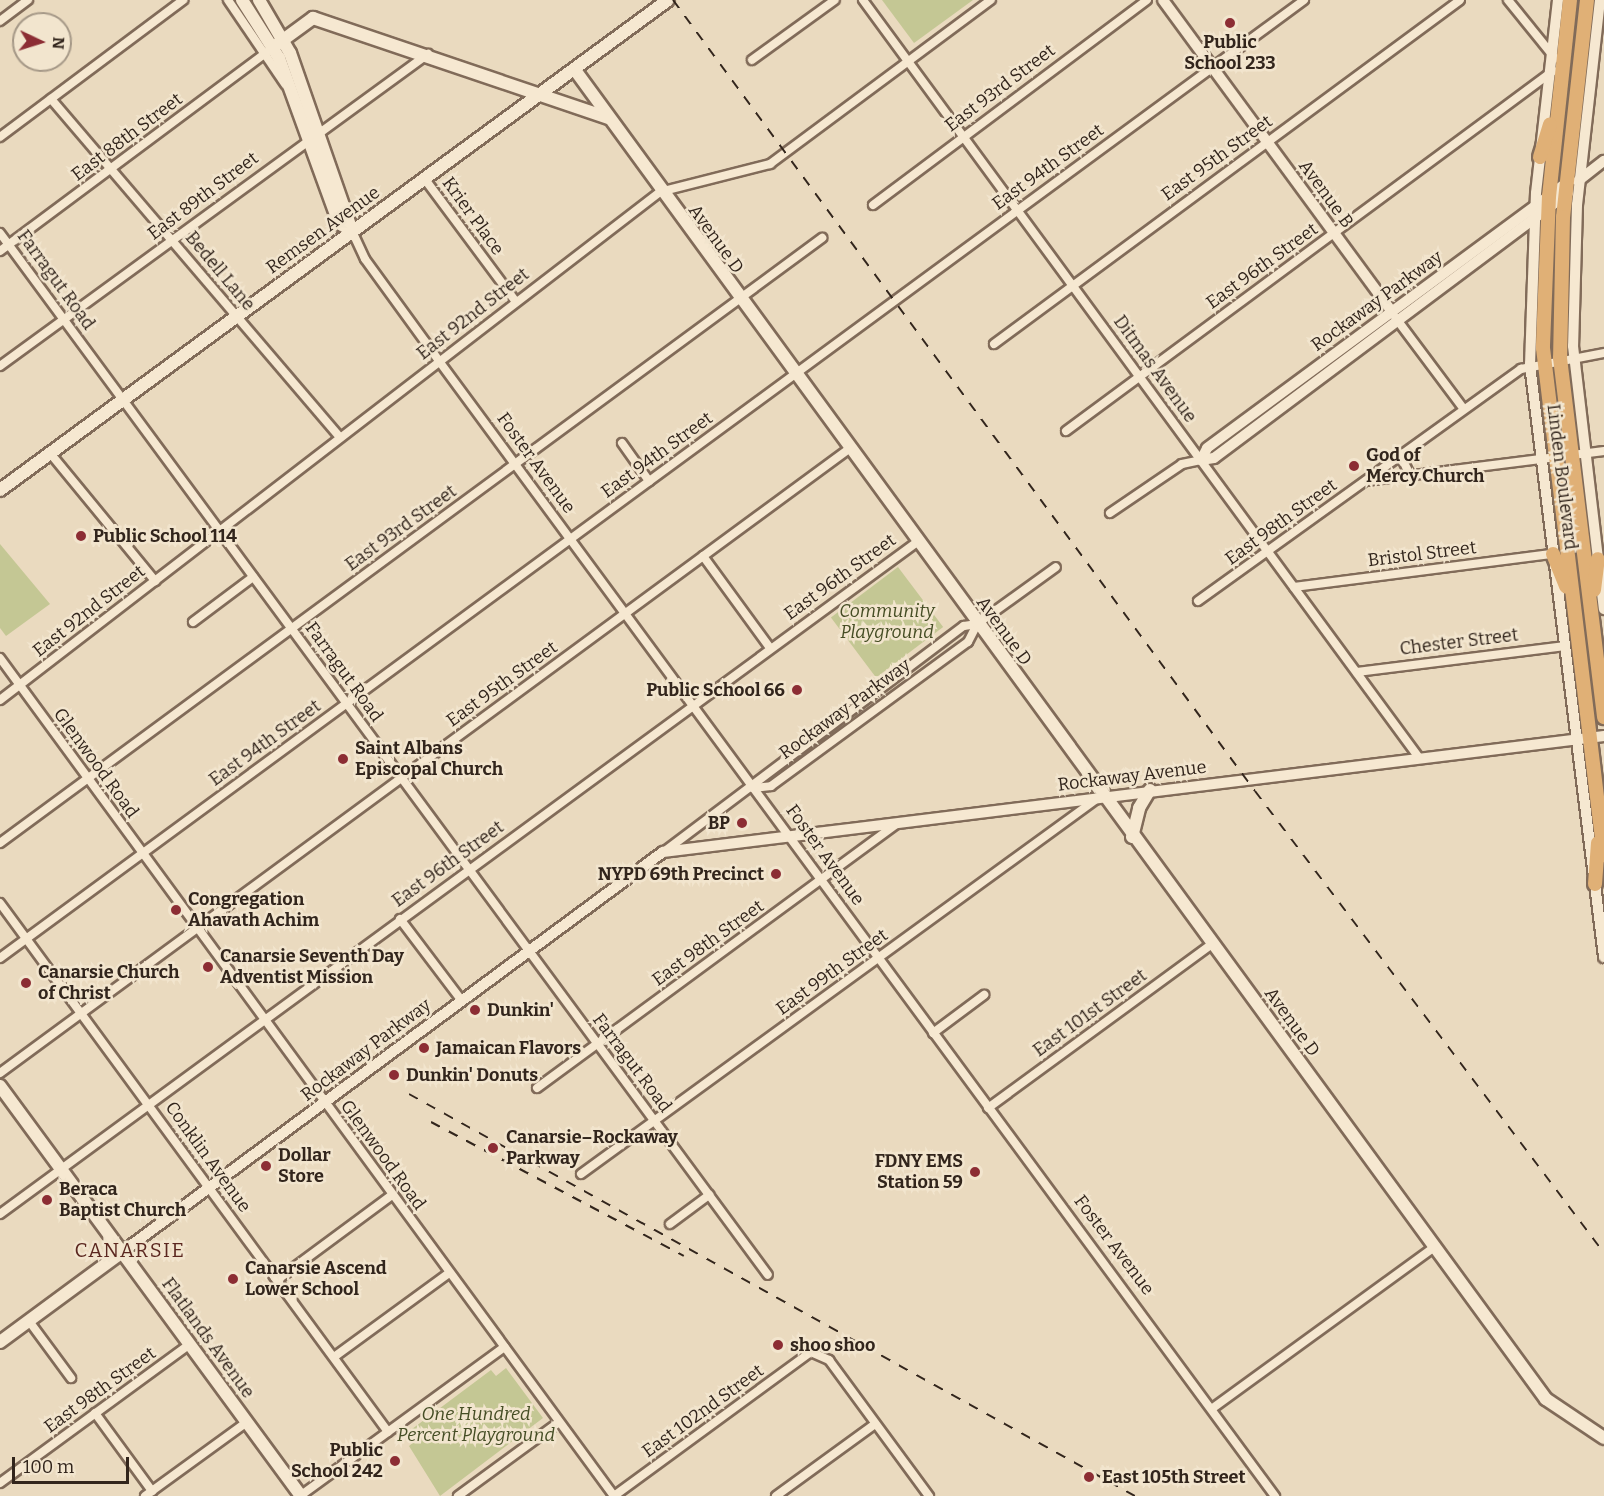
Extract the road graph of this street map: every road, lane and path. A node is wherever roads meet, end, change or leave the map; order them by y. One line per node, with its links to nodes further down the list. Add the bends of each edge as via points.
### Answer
1 (28, 0): 19 (street)
2 (183, 0): 32 (street)
3 (228, 0): 23 (street)
4 (242, 0): 23 (main road, Foster Avenue)
5 (259, 0): 21 (main road, Foster Avenue)
6 (668, 0): 29 (main road, Remsen Avenue)
7 (835, 0): 25 (street)
8 (863, 0): 27 (street, Ditmas Avenue)
9 (991, 0): 27 (street, East 92nd Street)
10 (1147, 0): 36 (street, East 93rd Street)
11 (1163, 0): 28 (street, Avenue B)
12 (1304, 0): 28 (street, East 94th Street)
13 (1460, 0): 39 (street, East 95th Street)
14 (1508, 0): 26 (street)
15 (1558, 0): 26 (street, Linden Boulevard)
16 (1570, 0): 26 (highway, Linden Boulevard)
17 (1587, 0): 22 (highway, Linden Boulevard)
18 (1600, 0): 20 (street, Linden Boulevard)
19 (0, 21)
20 (1599, 39): 44 (street, Linden Boulevard)
21 (282, 40): 23 (main road); 24 (main road, via 313,18); 35 (main road, Foster Avenue)
22 (1582, 49): 26 (street); 44 (highway, Linden Boulevard)
23 (268, 51): 38 (main road, Foster Avenue, via 290,90); 42 (street, East 88th Street)
24 (428, 54): 31 (main road); 35 (street, East 89th Street)
25 (752, 60)
26 (1558, 60): 30 (street, Linden Boulevard); 33 (highway, Linden Boulevard)
27 (908, 61): 36 (street, Ditmas Avenue); 45 (street, East 92nd Street, via 770,164)
28 (1212, 67): 39 (street, Avenue B); 48 (street, East 94th Street)
29 (575, 70): 31 (main road, Remsen Avenue); 34 (main road, Avenue D)
30 (1550, 73): 40 (street, Linden Boulevard); 52 (street, East 96th Street)
31 (544, 93): 34 (main road); 43 (main road, Remsen Avenue)
32 (51, 99): 37 (street); 42 (street, Bedell Lane)
33 (1559, 100): 40 (highway); 46 (highway, Linden Boulevard)
34 (609, 118): 45 (main road, Avenue D)
35 (319, 132): 38 (street, East 89th Street); 50 (main road, Foster Avenue)
36 (962, 136): 47 (street, East 93rd Street); 48 (street, Ditmas Avenue)
37 (0, 137)
38 (308, 139): 50 (main road, Foster Avenue, via 339,223); 54 (street, East 89th Street)
39 (1267, 142): 52 (street, Avenue B); 57 (street, East 95th Street)
40 (1540, 157): 46 (street, Linden Boulevard)
41 (1604, 161): 44 (street, Rockaway Parkway)
42 (112, 169): 54 (street, Bedell Lane); 55 (street, East 88th Street)
43 (424, 178): 50 (main road, Remsen Avenue); 59 (street, Krier Place)
44 (1571, 184): 46 (street, Rockaway Parkway); 65 (highway, Linden Boulevard); 65 (street, Linden Boulevard)
45 (660, 192): 58 (main road, Avenue D); 59 (street, East 92nd Street)
46 (1544, 204): 49 (street, Rockaway Parkway); 61 (street, Rockaway Parkway); 67 (highway, Linden Boulevard)
47 (873, 205)
48 (1017, 210): 57 (street, Ditmas Avenue); 70 (street, East 94th Street)
49 (1534, 221): 61 (street, Rockaway Parkway); 68 (street, Linden Boulevard)
50 (352, 231): 60 (main road, Remsen Avenue); 66 (street, Foster Avenue, via 364,259)
51 (0, 233): 55 (street, Farragut Road)
52 (1335, 233): 61 (street, Avenue B); 71 (street, East 96th Street)
53 (822, 238): 58 (street, East 93rd Street)
54 (172, 240): 60 (street, Bedell Lane); 62 (street, East 89th Street)
55 (9, 245): 56 (street, East 88th Street); 62 (street, Farragut Road)
56 (0, 251)
57 (1072, 286): 63 (street, East 95th Street); 71 (street, Ditmas Avenue)
58 (738, 300): 70 (main road, Avenue D); 84 (street, East 93rd Street)
59 (516, 302): 66 (street, East 92nd Street)
60 (237, 316): 72 (main road, Remsen Avenue); 75 (street, Bedell Lane)
61 (1395, 317): 73 (street, Avenue B); 83 (street, Rockaway Parkway, via 1207,448)
62 (64, 319): 69 (street, East 89th Street); 72 (street, Farragut Road)
63 (994, 344)
64 (1604, 353): 65 (street)
65 (1567, 358): 67 (street); 80 (highway, Linden Boulevard)
66 (439, 361): 75 (street, East 92nd Street); 84 (street, Foster Avenue)
67 (1544, 362): 68 (street); 82 (highway, Linden Boulevard)
68 (1530, 365): 73 (street, East 98th Street); 82 (street, Linden Boulevard)
69 (0, 366)
70 (794, 375): 77 (main road, Avenue D); 86 (street, East 94th Street)
71 (1140, 377): 74 (street, East 96th Street); 83 (street, Ditmas Avenue)
72 (123, 400): 79 (main road, Remsen Avenue); 90 (street, Farragut Road)
73 (1463, 408): 81 (street, East 98th Street)
74 (1066, 431)
75 (340, 437): 90 (street, East 92nd Street)
76 (622, 443): 86 (street)
77 (849, 449): 92 (main road, Avenue D); 95 (street, East 95th Street)
78 (1604, 451): 80 (street)
79 (50, 453): 88 (main road, Remsen Avenue); 99 (street)
80 (1578, 454): 82 (street); 96 (street, Linden Boulevard); 103 (highway, Linden Boulevard)
81 (1400, 455): 85 (street); 87 (street, East 98th Street)
82 (1549, 458): 85 (street); 94 (street, Linden Boulevard); 102 (highway, Linden Boulevard)
83 (1201, 460): 89 (street, Rockaway Parkway, via 1182,464); 93 (street, Ditmas Avenue)
84 (515, 465): 91 (street, Foster Avenue); 107 (street, East 93rd Street)
85 (1410, 476): 87 (street)
86 (649, 481): 91 (street, East 94th Street)
87 (1366, 481): 93 (street, East 98th Street)
88 (0, 490)
89 (1110, 513)
90 (220, 530): 98 (street, Farragut Road); 99 (street, East 92nd Street)
91 (570, 539): 104 (street, Foster Avenue); 114 (street, East 94th Street)
92 (917, 542): 106 (main road, Avenue D); 109 (street, East 96th Street)
93 (1268, 551): 100 (street, Ditmas Avenue); 101 (street, East 98th Street)
94 (1553, 554): 100 (street, Bristol Street); 102 (highway); 108 (street, Linden Boulevard)
95 (703, 556): 104 (street, East 95th Street); 109 (street)
96 (1598, 559): 103 (highway)
97 (1056, 567): 106 (street, Rockaway Parkway)
98 (253, 577): 105 (street); 107 (street, Farragut Road)
99 (156, 581): 112 (street, East 92nd Street)
100 (1294, 587): 111 (street, Ditmas Avenue)
101 (1198, 602)
102 (1573, 604): 118 (highway, Linden Boulevard)
103 (1598, 611): 116 (highway, Linden Boulevard)
104 (625, 614): 115 (street, Foster Avenue); 120 (street, East 95th Street)
105 (193, 622)
106 (977, 624): 122 (street, Rockaway Parkway, via 964,626 760,776); 122 (street, Rockaway Parkway, via 973,637 959,649 771,786); 124 (main road, Avenue D)
107 (293, 628): 114 (street, Farragut Road); 121 (street, East 93rd Street)
108 (1565, 646): 111 (street, Chester Street); 118 (street, Linden Boulevard)
109 (770, 648): 115 (street, East 96th Street)
110 (0, 658): 112 (street, Glenwood Road)
111 (1357, 672): 119 (street, Ditmas Avenue)
112 (19, 685): 113 (street, East 92nd Street); 121 (street, Glenwood Road)
113 (0, 700)
114 (346, 704): 120 (street, Farragut Road); 131 (street, East 94th Street)
115 (692, 705): 122 (street, Foster Avenue); 133 (street, East 96th Street)
116 (1604, 717)
117 (1604, 736): 118 (street, Rockaway Avenue)
118 (1583, 739): 119 (street, Rockaway Avenue); 126 (highway, Linden Boulevard); 135 (street, Linden Boulevard)
119 (1420, 759): 123 (street, Rockaway Avenue)
120 (401, 778): 133 (street, Farragut Road); 138 (street, East 95th Street)
121 (86, 780): 129 (street, East 93rd Street); 131 (street, Glenwood Road)
122 (753, 788): 127 (street, Foster Avenue); 130 (street, Rockaway Parkway)
123 (1150, 790): 124 (street, Rockaway Avenue); 128 (main road, via 1138,808)
124 (1101, 796): 125 (street, Rockaway Avenue); 128 (main road, Avenue D); 144 (street, East 99th Street)
125 (896, 823): 127 (street, Rockaway Avenue); 134 (street, East 98th Street)
126 (1600, 824): 132 (highway, Linden Boulevard); 135 (highway)
127 (789, 837): 130 (street, Rockaway Avenue); 134 (street, Foster Avenue)
128 (1132, 837): 140 (main road, Avenue D)
129 (0, 843)
130 (663, 852): 141 (street, Rockaway Parkway)
131 (141, 854): 138 (street, Glenwood Road); 139 (street, East 94th Street)
132 (1604, 855)
133 (468, 870): 137 (street, East 96th Street); 141 (street, Farragut Road)
134 (821, 880): 144 (street, Foster Avenue); 150 (street, East 98th Street)
135 (1595, 884): 142 (street, Linden Boulevard)
136 (0, 903): 139 (street, Conklin Avenue)
137 (400, 919): 146 (street); 148 (street, East 96th Street)
138 (196, 929): 147 (street, East 95th Street); 148 (street, Glenwood Road)
139 (26, 938): 143 (street, East 94th Street); 147 (street, Conklin Avenue)
140 (1212, 944): 156 (street, East 101st Street); 165 (main road, Avenue D)
141 (529, 952): 146 (street, Rockaway Parkway); 150 (street, Farragut Road)
142 (1604, 957)
143 (0, 958)
144 (878, 958): 149 (street, Foster Avenue); 157 (street, East 99th Street)
145 (984, 995): 149 (street)
146 (462, 1001): 154 (street, Rockaway Parkway)
147 (81, 1013): 151 (street, East 95th Street); 155 (street, Conklin Avenue)
148 (264, 1020): 154 (street, Glenwood Road); 155 (street, East 96th Street)
149 (933, 1033): 156 (street, Foster Avenue)
150 (597, 1045): 153 (street, East 98th Street); 157 (street, Farragut Road)
151 (0, 1073)
152 (0, 1086): 158 (main road, Flatlands Avenue)
153 (537, 1088)
154 (324, 1104): 160 (street, Rockaway Parkway); 162 (street, Glenwood Road)
155 (148, 1105): 158 (street, East 96th Street); 160 (street, Conklin Avenue)
156 (988, 1108): 176 (street, Foster Avenue)
157 (655, 1123): 159 (street, East 99th Street); 161 (street, Farragut Road)
158 (61, 1169): 163 (street, East 96th Street); 166 (main road, Flatlands Avenue)
159 (581, 1174)
160 (210, 1188): 166 (street, Rockaway Parkway); 169 (street, Conklin Avenue)
161 (709, 1195): 164 (street); 168 (street, Farragut Road)
162 (392, 1196): 167 (street, Glenwood Road); 169 (street)
163 (0, 1214)
164 (670, 1224)
165 (1435, 1247): 176 (street); 182 (main road, Avenue D, via 1546,1399)
166 (122, 1252): 170 (main road, Rockaway Parkway); 172 (main road, Flatlands Avenue)
167 (449, 1273): 173 (street, Glenwood Road); 174 (street)
168 (768, 1275)
169 (277, 1280): 174 (street, Conklin Avenue)
170 (29, 1321): 171 (main road, Rockaway Parkway); 175 (street)
171 (0, 1342)
172 (190, 1344): 177 (street, East 98th Street); 178 (main road, Flatlands Avenue)
173 (504, 1347): 179 (street, Glenwood Road); 181 (street)
174 (334, 1357): 181 (street, Conklin Avenue)
175 (71, 1378)
176 (1213, 1408): 190 (street, Foster Avenue)
177 (95, 1413): 183 (street, East 98th Street); 184 (street)
178 (247, 1422): 184 (street); 185 (main road, Flatlands Avenue)
179 (559, 1422): 186 (street); 187 (street, Glenwood Road)
180 (875, 1424): 187 (street, East 102nd Street, via 829,1360 811,1352); 188 (street); 189 (street)
181 (388, 1432): 185 (street)
182 (1604, 1438)
183 (0, 1483)
184 (149, 1493)
185 (301, 1496)
186 (458, 1496)
187 (614, 1496)
188 (777, 1496)
189 (929, 1496)
190 (1275, 1496)

